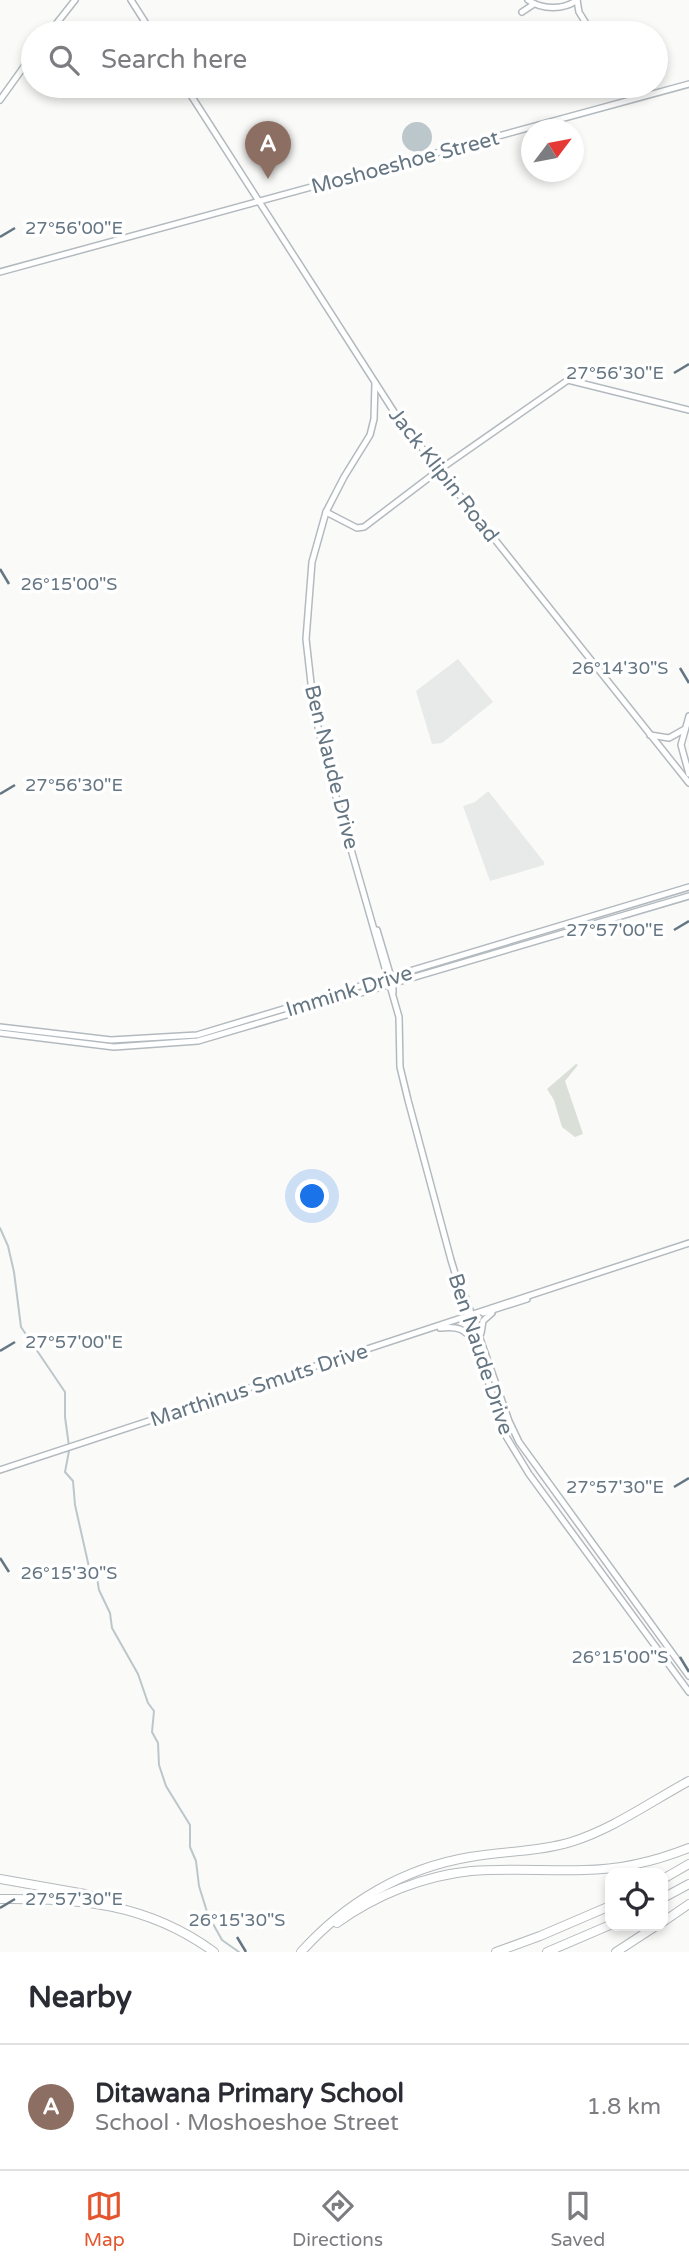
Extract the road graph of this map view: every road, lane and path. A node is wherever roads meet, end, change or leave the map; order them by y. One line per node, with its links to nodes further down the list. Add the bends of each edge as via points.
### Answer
1 (75, 0): 7 (main road)
2 (131, 0): 8 (main road)
3 (577, 0): 5 (main road); 6 (main road)
4 (530, 1): 5 (main road, via 549,7)
5 (570, 5): 6 (main road)
6 (579, 12): 9 (main road)
7 (58, 21)
8 (144, 21)
9 (585, 21)
10 (21, 71): 15 (main road)
11 (689, 84): 12 (main road, Moshoeshoe Street)
12 (668, 89)
13 (194, 98): 16 (main road, Jack Klipin Road)
14 (634, 98): 16 (main road, Moshoeshoe Street)
15 (0, 100)
16 (259, 202): 17 (main road, Moshoeshoe Street); 18 (main road, Jack Klipin Road)
17 (0, 272)
18 (375, 383): 20 (main road, Jack Klipin Road); 21 (main road, Ben Naude Drive, via 370,435)
19 (689, 410): 20 (main road, via 568,380)
20 (439, 470): 21 (main road, via 365,527 357,528); 24 (main road, Jack Klipin Road)
21 (326, 512): 29 (main road, Ben Naude Drive, via 312,562 306,639 314,710)
22 (689, 716): 23 (main road)
23 (685, 729): 24 (main road, via 669,738); 25 (main road, via 681,745)
24 (648, 734): 25 (main road, Jack Klipin Road)
25 (687, 774): 26 (main road)
26 (688, 786)
27 (689, 887): 29 (main road, Immink Drive)
28 (689, 896): 29 (main road, Immink Drive)
29 (390, 982): 30 (main road, Immink Drive, via 197,1035 111,1040); 31 (main road, Immink Drive, via 198,1041 108,1047); 35 (main road, Ben Naude Drive, via 401,1024 401,1072)
30 (0, 1027)
31 (0, 1033)
32 (689, 1243): 33 (main road, Marthinus Smuts Drive)
33 (546, 1290): 34 (main road); 35 (main road, Marthinus Smuts Drive)
34 (503, 1307): 35 (main road); 38 (main road, via 481,1324)
35 (470, 1316): 36 (main road, Marthinus Smuts Drive); 37 (main road, Marthinus Smuts Drive); 38 (main road, Ben Naude Drive)
36 (440, 1328): 37 (main road, Marthinus Smuts Drive); 38 (main road, via 464,1330)
37 (393, 1340): 39 (main road, Marthinus Smuts Drive)
38 (481, 1351): 40 (main road, Ben Naude Drive, via 527,1456); 41 (main road, Ben Naude Drive, via 499,1421 519,1460)
39 (0, 1470)
40 (689, 1676)
41 (689, 1692)
42 (687, 1781): 57 (highway, via 572,1842 457,1859 391,1882 342,1912)
43 (689, 1848): 57 (highway, via 606,1869 486,1870 430,1879 365,1906)
44 (689, 1864): 45 (highway)
45 (668, 1876)
46 (0, 1879): 51 (highway, via 85,1894)
47 (689, 1884): 48 (highway)
48 (668, 1895)
49 (0, 1899): 51 (highway, via 57,1899)
50 (686, 1907): 53 (highway)
51 (124, 1908): 56 (highway, via 180,1931)
52 (605, 1908): 58 (highway)
53 (668, 1919)
54 (605, 1927): 59 (highway)
55 (648, 1931): 60 (highway)
56 (214, 1952)
57 (302, 1952)
58 (496, 1952)
59 (547, 1952)
60 (617, 1952)

